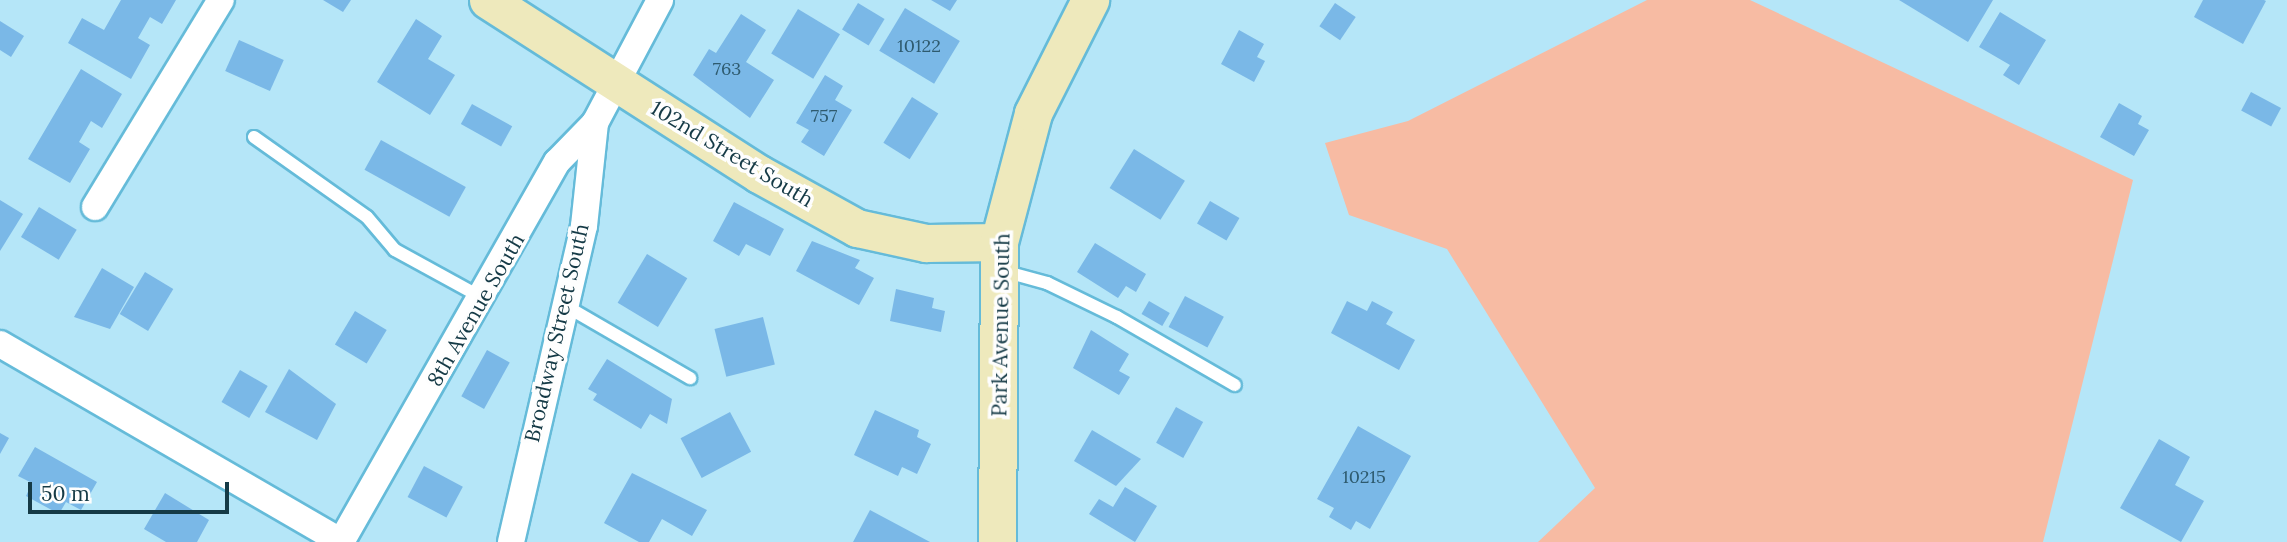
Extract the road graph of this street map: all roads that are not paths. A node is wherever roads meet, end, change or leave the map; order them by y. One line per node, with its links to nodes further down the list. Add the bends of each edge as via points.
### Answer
1 (221, 0): 8 (street)
2 (488, 0): 5 (street, 102nd Street South)
3 (660, 0): 5 (street, 8th Avenue South)
4 (1090, 0): 9 (street, Park Avenue South, via 1033,113)
5 (617, 84): 6 (street, 8th Avenue South); 9 (street, 102nd Street South, via 857,228)
6 (595, 123): 10 (street, 8th Avenue South, via 557,162); 11 (street, Broadway Street South, via 593,175)
7 (254, 137): 10 (lane, via 368,216 395,250)
8 (94, 207)
9 (999, 256): 14 (lane, via 1118,317); 17 (street, Park Avenue South)
10 (484, 299): 15 (street, 8th Avenue South)
11 (564, 305): 13 (lane); 16 (street, Broadway Street South)
12 (0, 344): 15 (street)
13 (690, 378)
14 (1235, 385)
15 (341, 542)
16 (511, 542)
17 (998, 542)

